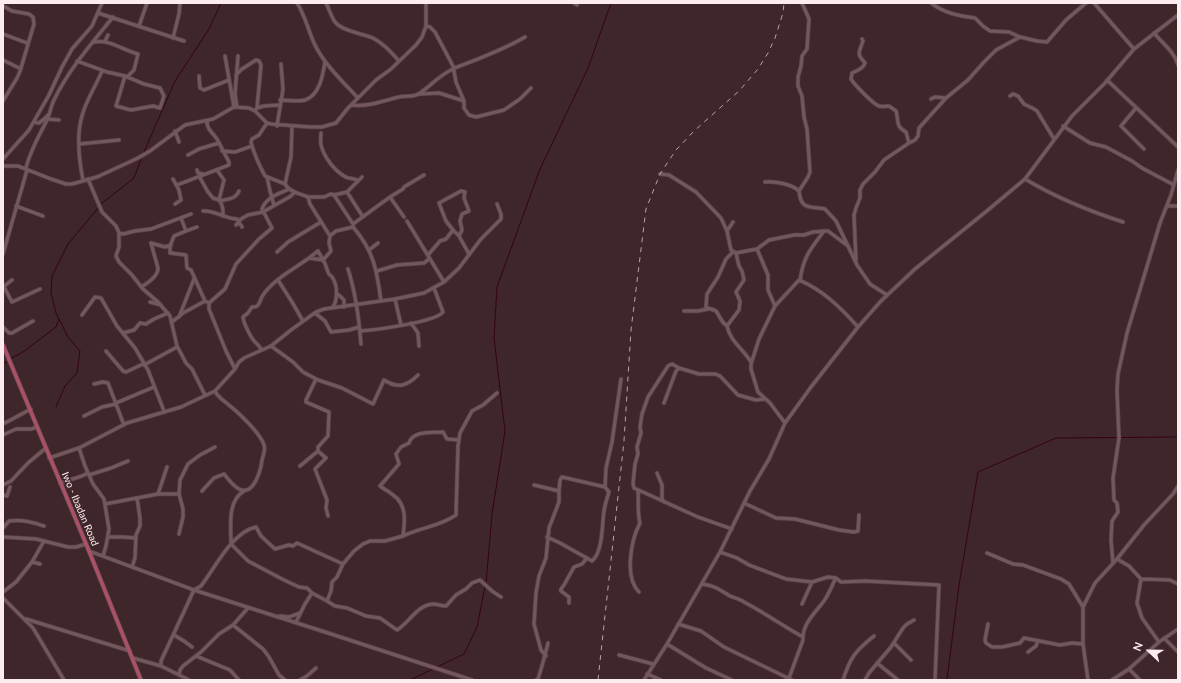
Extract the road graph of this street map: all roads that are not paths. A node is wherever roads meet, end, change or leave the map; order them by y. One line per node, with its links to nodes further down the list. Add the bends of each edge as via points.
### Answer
1 (102, 3): 12 (street)
2 (147, 3): 15 (street)
3 (180, 3): 22 (street)
4 (297, 3): 34 (street, via 314,43)
5 (326, 3): 33 (street, via 335,23 384,45)
6 (426, 3): 16 (street)
7 (802, 3): 104 (street, via 809,19 807,49 802,56 798,86 807,129 810,172)
8 (931, 3): 21 (street, via 946,12 975,18 990,31 1009,32)
9 (1086, 3): 21 (street, via 1066,20 1047,42)
10 (1094, 3): 28 (street)
11 (3, 6): 27 (street, via 33,17 34,24)
12 (98, 13): 14 (street); 63 (street, via 92,26 72,49)
13 (1178, 15): 17 (street)
14 (113, 17): 15 (street); 26 (street)
15 (139, 26): 22 (street)
16 (426, 26): 33 (street, via 416,45); 38 (street, via 433,29 438,36)
17 (1154, 33): 28 (street); 36 (street, via 1170,49)
18 (3, 34): 27 (street)
19 (108, 35): 24 (street)
20 (525, 37): 38 (street, via 508,47)
21 (1020, 37): 49 (street, via 996,50 968,80)
22 (173, 38): 25 (street)
23 (862, 40): 74 (street, via 859,55 865,65 852,73 850,79 877,105 889,106 896,110 898,125 906,132)
24 (105, 41): 26 (street); 42 (street, via 138,54 134,70)
25 (184, 41)
26 (94, 42): 32 (street)
27 (27, 43): 37 (street)
28 (1134, 48): 44 (street)
29 (225, 56): 43 (street)
30 (238, 56): 40 (street)
31 (3, 60): 37 (street)
32 (77, 61): 39 (street); 59 (street, via 54,100)
33 (399, 61): 48 (street)
34 (326, 62): 48 (street); 51 (street, via 318,88 306,100)
35 (281, 64): 51 (street, via 283,89)
36 (1178, 65)
37 (21, 68): 52 (street)
38 (454, 68): 46 (street, via 438,77); 53 (street, via 456,82)
39 (102, 71): 42 (street); 75 (street, via 82,115 79,127)
40 (236, 75): 56 (street); 58 (street, via 256,60 260,61)
41 (199, 76): 43 (street, via 200,88 204,90)
42 (126, 77): 42 (street, via 116,106 131,110 153,106 160,108 164,96 160,88)
43 (229, 80): 56 (street)
44 (1107, 80): 57 (street); 67 (street)
45 (531, 88): 53 (street, via 504,110 476,117 469,115 464,108)
46 (419, 94): 53 (street, via 439,94); 55 (street, via 359,106)
47 (1010, 96): 70 (street, via 1018,96 1024,104 1034,108)
48 (358, 98): 55 (street)
49 (946, 98): 50 (street); 74 (street, via 919,128 915,140)
50 (931, 99)
51 (280, 100): 54 (street)
52 (3, 101)
53 (464, 101)
54 (279, 105): 58 (street, via 264,106); 65 (street)
55 (351, 105): 66 (street, via 336,123 310,127)
56 (236, 107): 58 (street); 62 (street)
57 (1136, 108): 77 (street); 78 (street, via 1121,126)
58 (256, 110): 64 (street)
59 (50, 112): 60 (street); 63 (street, via 39,123)
60 (47, 119): 61 (street); 83 (street, via 29,157)
61 (59, 120)
62 (208, 120): 68 (street, via 185,125); 73 (street, via 209,129)
63 (34, 122): 81 (street)
64 (267, 123): 65 (street); 76 (street, via 260,135 252,139)
65 (277, 126): 66 (street)
66 (292, 126): 99 (street, via 291,157)
67 (1063, 126): 70 (street); 101 (street, via 1094,145 1106,147)
68 (175, 132): 72 (street); 93 (street, via 138,158)
69 (321, 133): 97 (street, via 321,147 330,164 344,176)
70 (1054, 139): 95 (street)
71 (119, 140): 75 (street)
72 (179, 142)
73 (219, 143): 79 (street); 80 (street)
74 (909, 143): 153 (street, via 884,160 860,190 854,215)
75 (80, 144): 96 (street, via 80,169)
76 (252, 146): 79 (street, via 235,152); 91 (street, via 259,166)
77 (1178, 147)
78 (1144, 149)
79 (222, 151): 85 (street, via 229,165)
80 (188, 155)
81 (3, 159)
82 (3, 166): 83 (street)
83 (27, 169): 96 (street, via 66,184); 115 (street)
84 (197, 170): 87 (street, via 198,173)
85 (217, 170): 87 (street); 111 (street, via 224,180)
86 (1178, 170): 101 (street)
87 (204, 174): 90 (street)
88 (660, 174): 136 (street, via 669,175 696,192 721,218)
89 (424, 175): 110 (street)
90 (199, 176): 100 (street); 111 (street, via 213,198)
91 (267, 177): 99 (street); 108 (street)
92 (362, 177): 97 (street)
93 (88, 179): 96 (street); 138 (street, via 102,212 116,226)
94 (173, 179): 100 (street)
95 (1025, 179): 129 (street); 166 (street)
96 (83, 180)
97 (358, 181): 106 (street)
98 (764, 182): 104 (street, via 790,185)
99 (286, 184): 102 (street)
100 (177, 185): 112 (street, via 181,200)
101 (1174, 185): 116 (street)
102 (289, 189): 105 (street); 108 (street)
103 (239, 191): 111 (street, via 232,199)
104 (798, 191): 143 (street, via 806,206 824,209 836,221)
105 (295, 192): 109 (street); 114 (street)
106 (347, 192): 107 (street); 123 (street)
107 (334, 195): 109 (street); 131 (street)
108 (272, 197): 114 (street); 119 (street, via 262,208)
109 (308, 197): 126 (street)
110 (390, 198): 123 (street); 124 (street)
111 (220, 200): 122 (street)
112 (175, 204)
113 (497, 204): 149 (street, via 501,220)
114 (274, 205): 119 (street)
115 (16, 206): 121 (street); 148 (street)
116 (1167, 206): 117 (street); 272 (street, via 1126,333 1118,374 1119,438 1113,478 1114,500 1118,512 1112,521)
117 (1178, 206)
118 (203, 211): 122 (street, via 209,210)
119 (264, 212): 130 (street, via 248,215); 170 (street, via 272,228 236,264 225,289)
120 (191, 214): 125 (street)
121 (43, 216)
122 (223, 216): 130 (street, via 237,219)
123 (363, 216): 131 (street)
124 (404, 217)
125 (181, 218): 135 (street); 138 (street, via 151,229)
126 (321, 222): 139 (street); 146 (street, via 288,242)
127 (407, 222): 150 (street)
128 (733, 222): 136 (street)
129 (1123, 222)
130 (237, 223): 133 (street)
131 (353, 226): 139 (street); 145 (street)
132 (197, 227): 135 (street)
133 (242, 227)
134 (453, 230): 140 (street); 140 (street, via 446,221 439,203 461,191 465,192 464,198 469,211 462,214 462,230); 150 (street, via 446,239 440,241)
135 (186, 231): 142 (street, via 174,236)
136 (727, 231): 147 (street, via 731,250)
137 (824, 231): 143 (street, via 830,232); 144 (street, via 769,240); 159 (street, via 804,260)
138 (119, 233): 161 (street, via 116,256)
139 (330, 236): 152 (street, via 331,252)
140 (459, 236): 149 (street)
141 (378, 243): 145 (street)
142 (171, 245): 156 (street, via 170,253 186,255 187,268); 161 (street, via 165,247 151,243 158,272)
143 (848, 246): 153 (street)
144 (757, 249): 147 (street); 173 (street, via 768,274 768,290)
145 (369, 250): 155 (street)
146 (277, 252)
147 (734, 252): 176 (street, via 726,260 707,294); 187 (street, via 744,280 736,292 739,310)
148 (3, 254)
149 (469, 254): 160 (street)
150 (429, 257): 155 (street, via 424,263 397,265); 160 (street)
151 (309, 258): 152 (street); 152 (street, via 318,251); 158 (street)
152 (322, 260): 165 (street, via 333,278)
153 (856, 260): 166 (street, via 870,284)
154 (348, 269): 171 (street)
155 (377, 271): 168 (street)
156 (194, 278): 170 (street); 181 (street)
157 (12, 280): 162 (street)
158 (278, 280): 183 (street); 197 (street, via 243,319 254,342)
159 (800, 281): 173 (street); 189 (street, via 818,289)
160 (444, 282): 163 (street)
161 (141, 286): 172 (street)
162 (4, 287): 164 (street, via 12,302)
163 (434, 288): 167 (street); 185 (street, via 443,314)
164 (40, 289)
165 (336, 295): 174 (street, via 344,300); 175 (street)
166 (887, 295): 189 (street)
167 (395, 299): 168 (street); 186 (street)
168 (381, 301): 171 (street)
169 (150, 302): 172 (street)
170 (207, 302): 181 (street); 202 (street)
171 (357, 304): 174 (street); 190 (street)
172 (161, 305): 178 (street)
173 (775, 306): 199 (street, via 758,339)
174 (344, 307): 175 (street)
175 (332, 308): 179 (street)
176 (708, 309): 177 (street); 187 (street, via 715,310)
177 (684, 311)
178 (168, 313): 184 (street); 191 (street, via 146,324 140,323 134,330)
179 (315, 313): 183 (street); 190 (street, via 325,321 331,332)
180 (82, 315): 191 (street, via 95,298 100,298)
181 (179, 317): 184 (street)
182 (34, 321): 188 (street, via 12,333)
183 (303, 321): 194 (street)
184 (172, 322): 196 (street)
185 (411, 323): 186 (street); 195 (street, via 418,334)
186 (401, 325): 190 (street, via 380,330)
187 (727, 326): 199 (street, via 733,341)
188 (3, 327)
189 (858, 327): 218 (street)
190 (360, 329): 193 (street)
191 (123, 333): 200 (street)
192 (3, 344): 214 (main road, Iwo - Ibadan Road)
193 (361, 344)
194 (271, 346): 197 (street); 204 (street, via 303,372)
195 (419, 346)
196 (177, 347): 200 (street); 210 (street)
197 (261, 350): 202 (street, via 244,358)
198 (106, 351): 200 (street, via 123,371)
199 (751, 362): 211 (street, via 758,392)
200 (144, 364): 207 (street)
201 (680, 368): 211 (street, via 700,374 715,374 738,394 756,400); 212 (street, via 676,371); 243 (street, via 672,364 666,368 646,402 640,427 633,484)
202 (235, 369): 208 (street)
203 (418, 375): 204 (street, via 409,383 397,385 384,380 373,404 342,388)
204 (316, 379): 227 (street, via 306,402 329,412 328,436 318,447)
205 (620, 379): 239 (street)
206 (94, 384): 213 (street, via 108,384)
207 (154, 387): 213 (street); 215 (street)
208 (215, 391): 210 (street); 240 (street, via 222,401 246,420 264,445 258,477)
209 (497, 393): 223 (street, via 472,411)
210 (205, 395): 215 (street)
211 (765, 399): 218 (street)
212 (664, 403)
213 (116, 404): 216 (street); 219 (street)
214 (30, 409): 217 (street); 220 (main road, Iwo - Ibadan Road)
215 (164, 411): 219 (street)
216 (84, 416)
217 (4, 422): 221 (street)
218 (785, 424): 249 (street)
219 (124, 425): 226 (street)
220 (37, 427): 221 (street); 225 (main road, Iwo - Ibadan Road)
221 (10, 431): 222 (street)
222 (3, 435)
223 (459, 440): 257 (street, via 456,515 446,522 413,530); 257 (street, via 447,439 443,432 415,435 396,454 399,464 380,486 398,498 405,520)
224 (215, 447): 246 (street, via 188,464 180,480)
225 (46, 448): 228 (main road, Iwo - Ibadan Road); 235 (street, via 11,481)
226 (79, 448): 228 (street); 233 (street)
227 (318, 451): 230 (street); 252 (street, via 326,458 315,470 327,500)
228 (49, 458): 234 (main road, Iwo - Ibadan Road)
229 (128, 461): 233 (street)
230 (300, 466)
231 (167, 467): 245 (street)
232 (657, 472): 248 (street)
233 (88, 474): 234 (street); 250 (street)
234 (60, 483): 263 (main road, Iwo - Ibadan Road)
235 (3, 485)
236 (534, 485): 242 (street)
237 (1178, 486): 270 (street)
238 (10, 487): 244 (street, via 7,496)
239 (605, 487): 242 (street, via 562,477); 269 (street, via 609,492 601,542 594,559 592,561)
240 (246, 490): 241 (street, via 238,489 224,474 214,478); 264 (street, via 238,495 232,511)
241 (202, 491)
242 (560, 491): 260 (street, via 559,502)
243 (638, 491): 248 (street); 283 (street, via 637,514 640,523 630,561 632,580)
244 (3, 494)
245 (158, 494): 246 (street); 247 (street)
246 (179, 494): 256 (street, via 183,517)
247 (137, 498): 250 (street); 261 (street, via 140,526)
248 (664, 502): 255 (street)
249 (744, 503): 251 (street, via 776,518 794,518 854,532 858,531); 255 (street)
250 (105, 504): 259 (street)
251 (859, 515)
252 (328, 516)
253 (44, 526): 254 (street, via 16,520 9,521)
254 (3, 528)
255 (732, 529): 266 (street)
256 (179, 534)
257 (403, 536): 274 (street, via 363,544)
258 (3, 537): 262 (street)
259 (108, 537): 261 (street); 268 (street)
260 (547, 537): 269 (street); 317 (street, via 546,558 536,593 534,617 541,650)
261 (135, 538): 275 (street, via 135,558)
262 (44, 541): 263 (street, via 68,547); 271 (street)
263 (86, 544): 265 (main road, Iwo - Ibadan Road)
264 (230, 544): 274 (street, via 256,527 261,536 275,549 297,543); 281 (street, via 201,586); 284 (street, via 248,561 299,587 307,588)
265 (89, 551): 268 (street); 312 (main road, Iwo - Ibadan Road)
266 (720, 552): 278 (street, via 786,579); 279 (street)
267 (987, 553): 290 (street, via 1061,579 1069,584)
268 (103, 556): 275 (street)
269 (587, 558): 288 (street, via 584,563 574,567 561,589 569,597)
270 (1116, 559): 272 (street); 277 (street, via 1129,566)
271 (32, 562): 273 (street); 282 (street, via 16,582)
272 (1113, 563): 290 (street, via 1095,583)
273 (40, 564)
274 (344, 564): 287 (street, via 332,582)
275 (132, 567): 281 (street)
276 (836, 578): 278 (street, via 828,577); 303 (street, via 808,621); 342 (street, via 841,582 866,581 940,586)
277 (1141, 579): 280 (street, via 1170,580); 306 (street, via 1138,603 1142,618)
278 (812, 582): 289 (street)
279 (702, 584): 297 (street); 303 (street, via 722,590 743,601)
280 (1178, 584)
281 (194, 590): 291 (street); 301 (street)
282 (3, 592)
283 (639, 592)
284 (312, 593): 287 (street); 292 (street)
285 (501, 596): 287 (street, via 492,592 480,580 456,595 446,606 433,604 423,607 397,630 380,618 366,616)
286 (3, 599): 294 (street)
287 (327, 601)
288 (569, 602)
289 (802, 604)
290 (1083, 607): 310 (street)
291 (248, 608): 293 (street); 299 (street)
292 (300, 613): 293 (street, via 289,617); 296 (street)
293 (276, 616): 296 (street)
294 (26, 619): 312 (street); 328 (street)
295 (914, 620): 308 (street, via 903,628)
296 (296, 622): 334 (street)
297 (678, 624): 309 (street); 327 (street, via 701,631 724,647)
298 (988, 624): 305 (street, via 985,640 992,647 1020,643 1024,638)
299 (233, 625): 316 (street, via 219,634); 332 (street, via 263,649)
300 (1178, 629): 304 (street)
301 (174, 635): 311 (street); 322 (street)
302 (874, 636): 339 (street, via 857,650)
303 (803, 637): 327 (street)
304 (1164, 638): 306 (street); 314 (street)
305 (1038, 641): 310 (street, via 1060,645); 313 (street)
306 (1159, 642): 324 (street)
307 (548, 643): 317 (street)
308 (894, 643): 319 (street); 320 (street)
309 (667, 644): 321 (street); 338 (street, via 706,668)
310 (1083, 644): 343 (street)
311 (192, 647)
312 (130, 651): 318 (main road, Iwo - Ibadan Road)
313 (1028, 652)
314 (1178, 652)
315 (619, 655): 321 (street)
316 (196, 656): 326 (street, via 183,666); 331 (street, via 230,670)
317 (546, 656): 335 (street)
318 (132, 658): 322 (street); 329 (main road, Iwo - Ibadan Road)
319 (911, 660)
320 (877, 663): 340 (street); 341 (street)
321 (653, 664): 325 (street)
322 (161, 666): 326 (street)
323 (316, 668): 333 (street)
324 (1129, 670): 344 (street); 345 (street)
325 (647, 674): 336 (street); 337 (street)
326 (179, 675): 330 (street)
327 (791, 679)
328 (64, 680)
329 (141, 680)
330 (189, 680)
331 (239, 680)
332 (285, 680)
333 (300, 680)
334 (472, 680)
335 (536, 680)
336 (644, 680)
337 (661, 680)
338 (732, 680)
339 (842, 680)
340 (865, 680)
341 (898, 680)
342 (935, 680)
343 (1088, 680)
344 (1112, 680)
345 (1140, 680)

